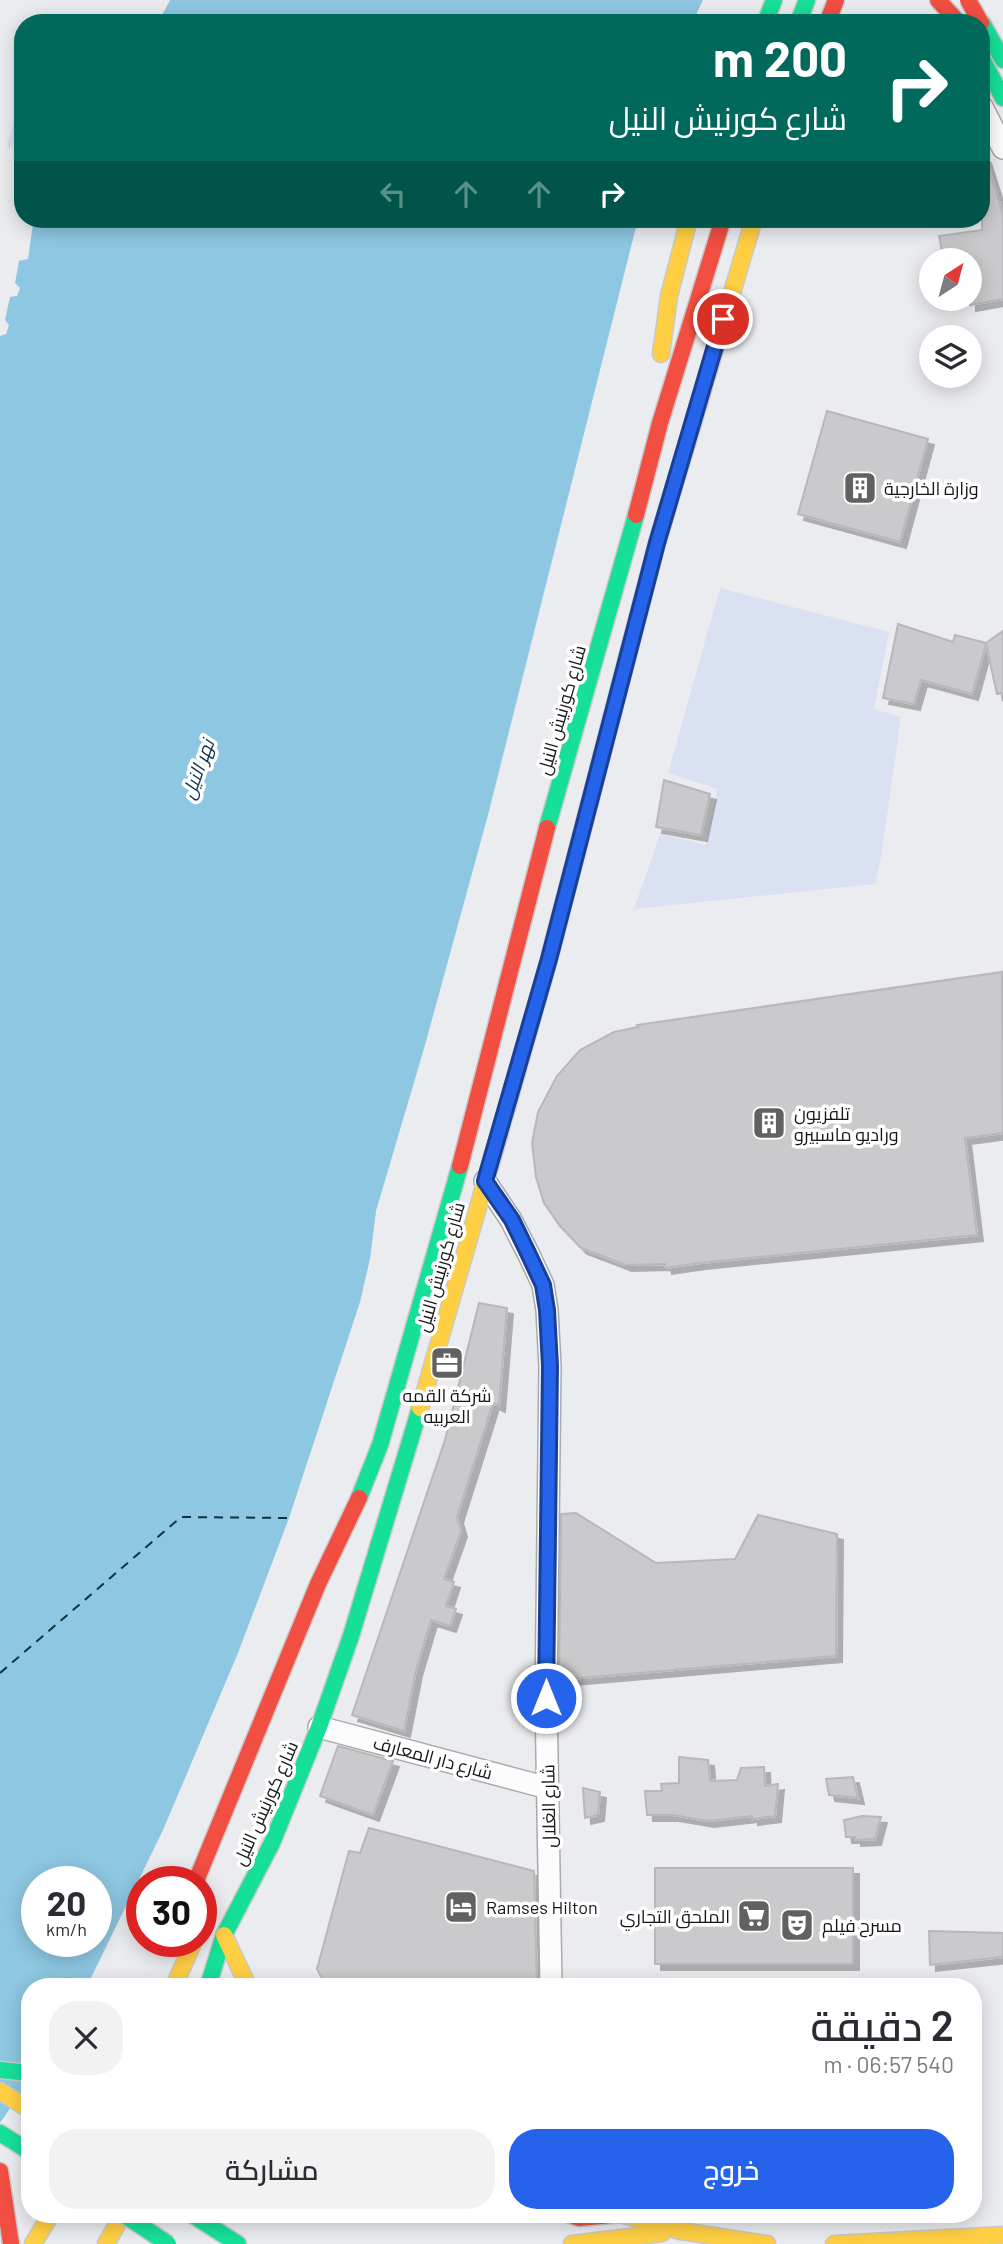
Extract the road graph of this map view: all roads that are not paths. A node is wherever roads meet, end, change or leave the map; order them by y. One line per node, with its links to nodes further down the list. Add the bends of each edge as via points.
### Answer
1 (938, 0): 3 (main road)
2 (986, 0): 4 (main road)
3 (951, 14)
4 (971, 14)
5 (990, 37): 6 (main road)
6 (1003, 60)
7 (990, 74): 8 (main road)
8 (1003, 98)
9 (990, 123): 10 (street)
10 (1003, 148)
11 (687, 228): 14 (main road, via 667,307)
12 (720, 228): 14 (main road, شارع كورنيش النيل)
13 (751, 228): 15 (main road, شارع كورنيش النيل, via 657,543 549,959)
14 (660, 423): 16 (main road, شارع كورنيش النيل, via 530,888 453,1192 380,1444)
15 (485, 1181): 18 (main road, شارع كورنيش النيل, via 351,1636); 19 (street, شارع الغلال, via 529,1255 543,1285 547,1310)
16 (356, 1506): 17 (main road); 20 (main road, شارع كورنيش النيل, via 318,1584)
17 (347, 1562)
18 (319, 1727): 19 (street, شارع دار المعارف); 21 (main road, شارع كورنيش النيل, via 272,1843)
19 (548, 1788): 28 (street, شارع الغلال)
20 (202, 1866)
21 (232, 1920): 22 (main road); 23 (main road, شارع كورنيش النيل)
22 (217, 1926)
23 (224, 1936): 26 (main road, شارع كورنيش النيل); 27 (main road)
24 (187, 1957): 25 (main road)
25 (178, 1978)
26 (211, 1978)
27 (244, 1978)
28 (551, 1978)
29 (0, 2070): 30 (main road)
30 (21, 2072)
31 (0, 2091): 32 (main road)
32 (21, 2104)
33 (0, 2133): 34 (main road)
34 (21, 2146)
35 (0, 2171): 44 (main road)
36 (46, 2223): 45 (main road)
37 (118, 2223): 46 (main road)
38 (136, 2223): 47 (main road, bridge)
39 (205, 2223): 48 (main road)
40 (653, 2223): 41 (main road)
41 (681, 2231): 49 (main road); 50 (main road)
42 (1003, 2235): 43 (main road)
43 (922, 2241): 51 (main road)
44 (11, 2244)
45 (33, 2244)
46 (106, 2244)
47 (168, 2244)
48 (238, 2244)
49 (572, 2244)
50 (767, 2244)
51 (834, 2244)

